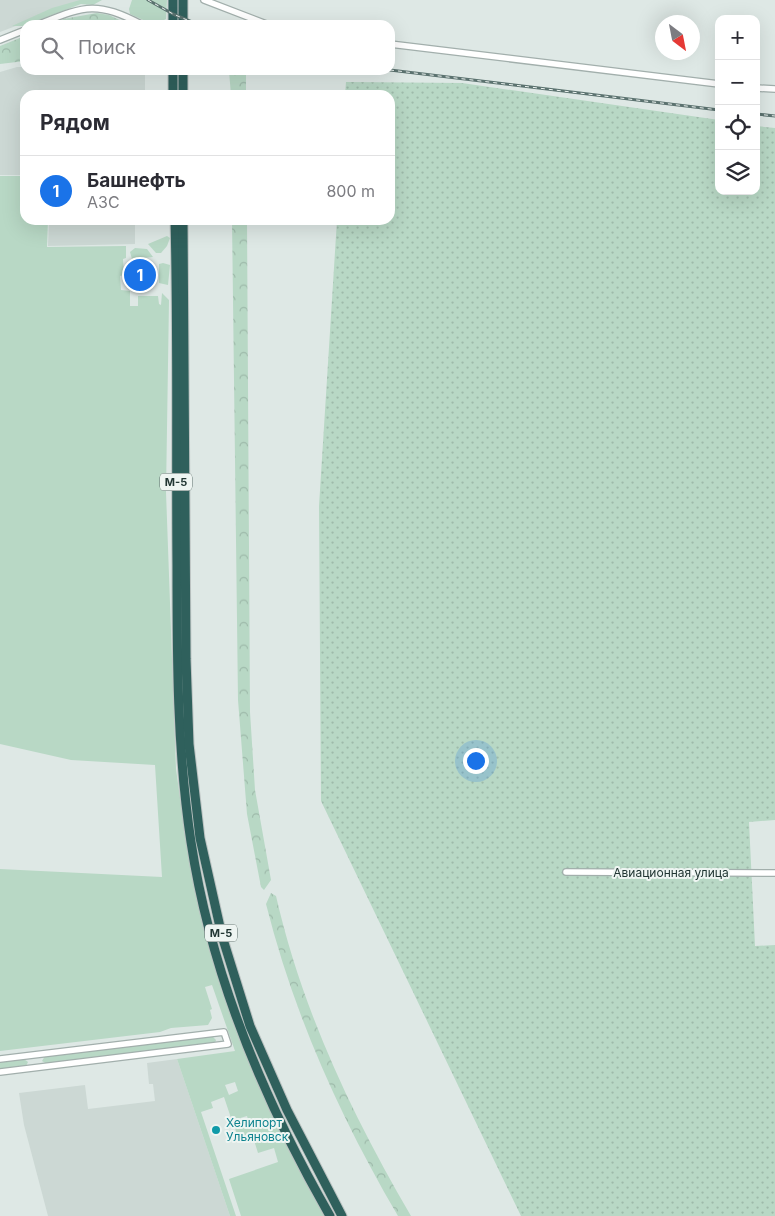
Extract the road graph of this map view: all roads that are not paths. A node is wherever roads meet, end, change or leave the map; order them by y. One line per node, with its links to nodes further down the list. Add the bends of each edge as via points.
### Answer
1 (173, 0): 6 (highway)
2 (183, 0): 7 (highway)
3 (204, 0): 8 (street)
4 (49, 20): 5 (street, via 91,7 114,11)
5 (133, 20)
6 (173, 20)
7 (183, 20)
8 (256, 20)
9 (20, 32): 10 (street)
10 (0, 40)
11 (395, 45): 14 (street)
12 (173, 75): 17 (highway)
13 (183, 75): 18 (highway)
14 (715, 84)
15 (760, 88): 16 (street)
16 (775, 89)
17 (173, 90)
18 (183, 90)
19 (175, 225): 25 (highway, М-5, via 180,735 191,843 212,938 241,1028 271,1103)
20 (184, 225): 26 (highway, М-5, via 186,669 189,744 200,838 222,936 253,1033 287,1110)
21 (566, 872): 22 (street, Авиационная улица)
22 (775, 873)
23 (0, 1059): 24 (street, via 224,1032 228,1044)
24 (0, 1072)
25 (330, 1216)
26 (342, 1216)

